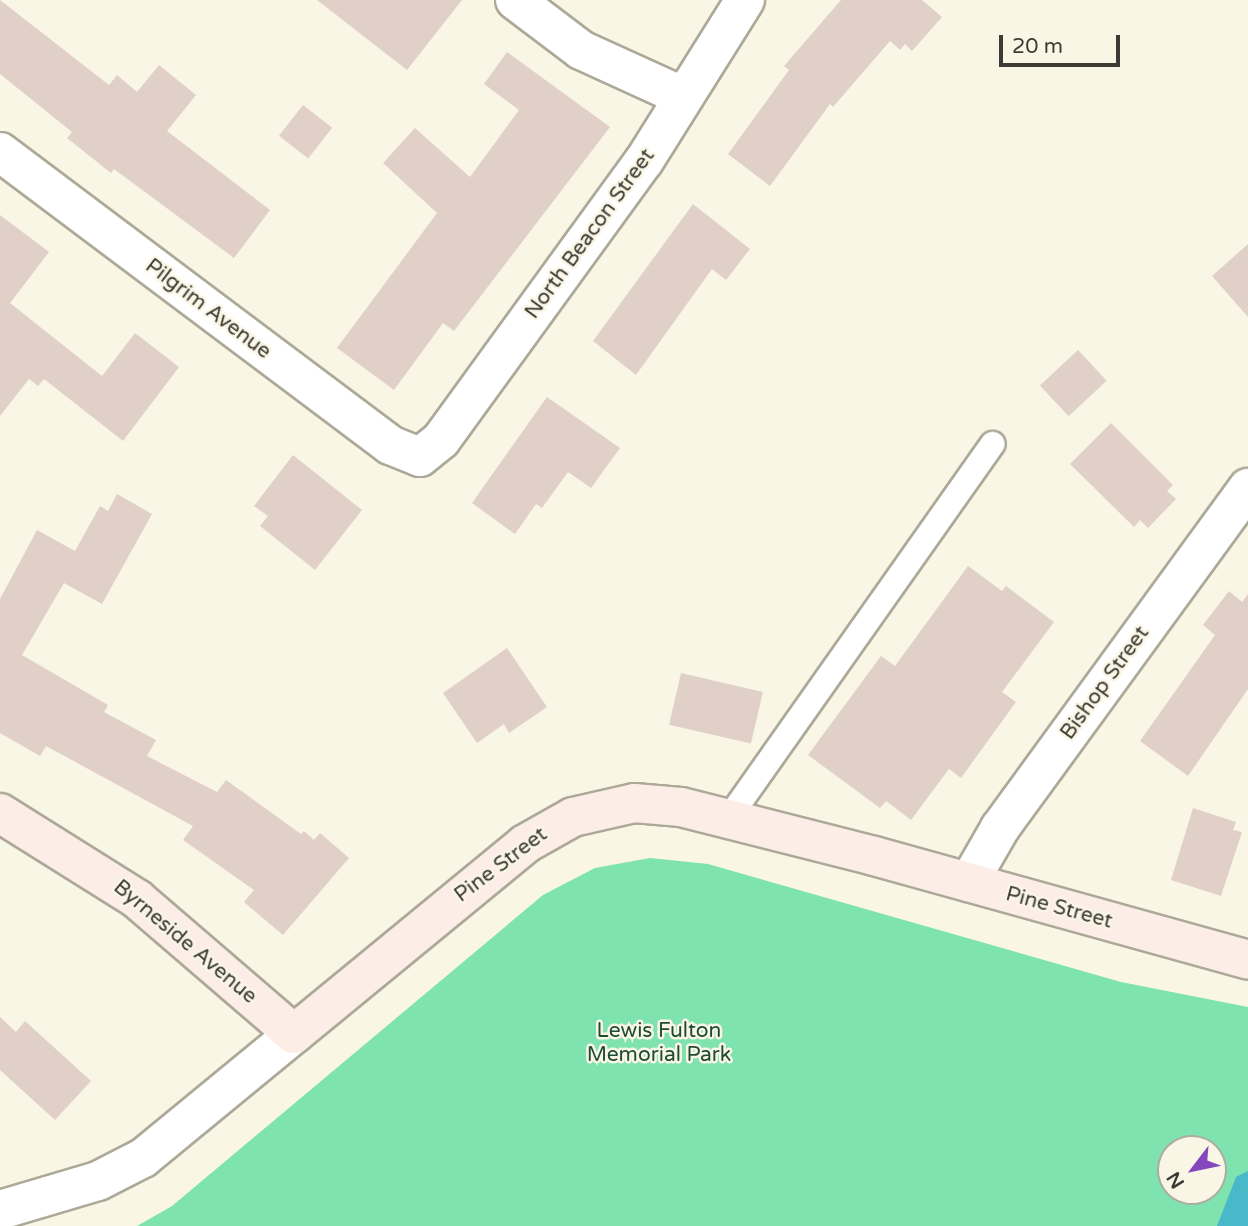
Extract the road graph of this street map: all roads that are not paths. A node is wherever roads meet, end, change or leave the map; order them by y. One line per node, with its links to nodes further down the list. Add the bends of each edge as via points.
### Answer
1 (515, 0): 3 (street, via 582,50)
2 (745, 0): 3 (street, North Beacon Street)
3 (684, 97): 6 (street, North Beacon Street, via 644,161 441,440)
4 (0, 152): 6 (street, Pilgrim Avenue, via 390,445)
5 (993, 444): 9 (lane)
6 (420, 457)
7 (1248, 488): 10 (street, Bishop Street, via 1000,828)
8 (0, 813): 12 (street, Byrneside Avenue, via 137,899)
9 (728, 820): 10 (street, Pine Street); 12 (street, Pine Street, via 681,807 634,803 595,809 562,823 498,863)
10 (969, 883): 11 (street, Pine Street)
11 (1248, 960)
12 (293, 1034): 13 (street, Pine Street, via 143,1158 99,1181)
13 (0, 1210)

